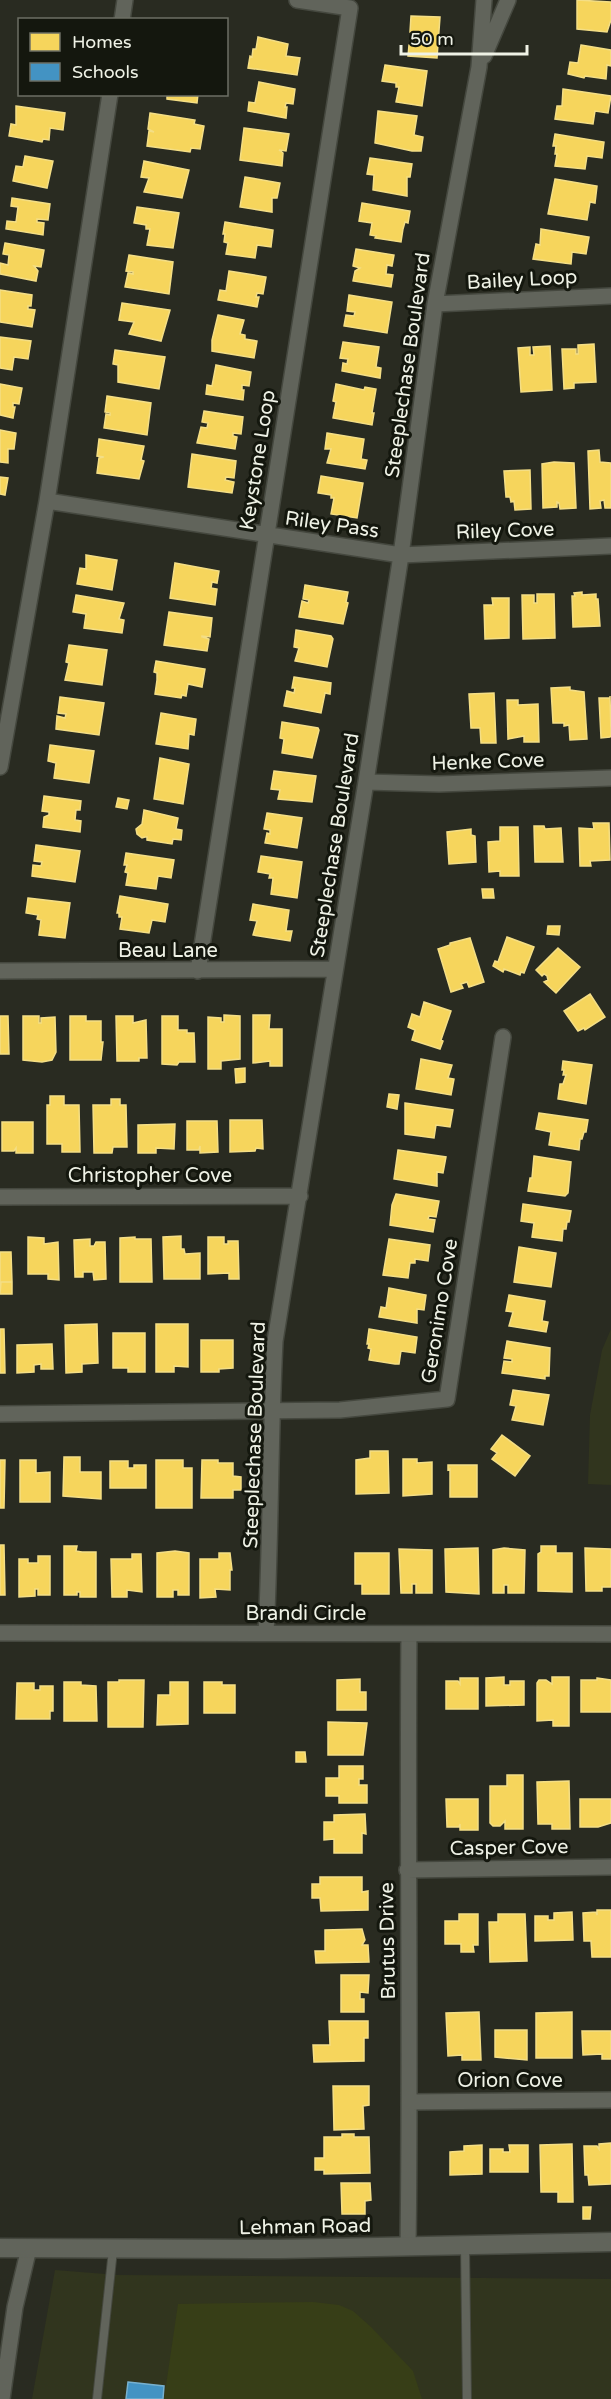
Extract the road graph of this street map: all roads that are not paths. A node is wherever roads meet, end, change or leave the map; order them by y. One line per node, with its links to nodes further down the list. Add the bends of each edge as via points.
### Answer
1 (125, 0): 5 (street)
2 (297, 0): 11 (street, Keystone Loop, via 350,8)
3 (484, 0): 6 (street, Steeplechase Boulevard)
4 (508, 0): 6 (street, Steeplechase Boulevard)
5 (122, 18)
6 (479, 67): 9 (street, Steeplechase Boulevard)
7 (110, 96): 10 (street)
8 (611, 296): 9 (street, Bailey Loop)
9 (435, 304): 13 (street, Steeplechase Boulevard)
10 (47, 501): 11 (street, Riley Pass); 14 (street)
11 (267, 536): 13 (street, Riley Pass); 20 (street, Keystone Loop)
12 (611, 546): 13 (street, Riley Cove)
13 (401, 555): 17 (street, Steeplechase Boulevard)
14 (2, 739): 15 (street)
15 (0, 767)
16 (611, 778): 17 (street, Henke Cove, via 439,784)
17 (366, 782): 18 (street, Steeplechase Boulevard)
18 (335, 969): 20 (street, Beau Lane); 22 (street, Steeplechase Boulevard)
19 (0, 971): 20 (street, Beau Lane)
20 (198, 971)
21 (503, 1036): 24 (street, Geronimo Cove, via 447,1399 340,1410)
22 (300, 1196): 23 (street, Christopher Cove); 24 (street, Steeplechase Boulevard, via 275,1341)
23 (0, 1197)
24 (271, 1412): 25 (street, Geronimo Cove); 27 (street, Steeplechase Boulevard)
25 (0, 1414)
26 (0, 1633): 27 (street, Brandi Circle)
27 (266, 1633): 28 (street, Brandi Circle)
28 (409, 1634): 29 (street, Brandi Circle); 31 (street, Brutus Drive)
29 (611, 1634)
30 (611, 1867): 31 (street, Casper Cove)
31 (407, 1870): 33 (street, Brutus Drive)
32 (611, 2100): 33 (street, Orion Cove)
33 (410, 2102): 36 (street, Brutus Drive)
34 (611, 2242): 35 (street, Lehman Road)
35 (465, 2245): 36 (street, Lehman Road); 42 (lane)
36 (408, 2247): 39 (street, Lehman Road)
37 (0, 2248): 38 (street, Lehman Road)
38 (29, 2248): 39 (street, Lehman Road); 40 (street, via 15,2307)
39 (113, 2248): 41 (lane)
40 (2, 2399)
41 (98, 2399)
42 (467, 2399)

